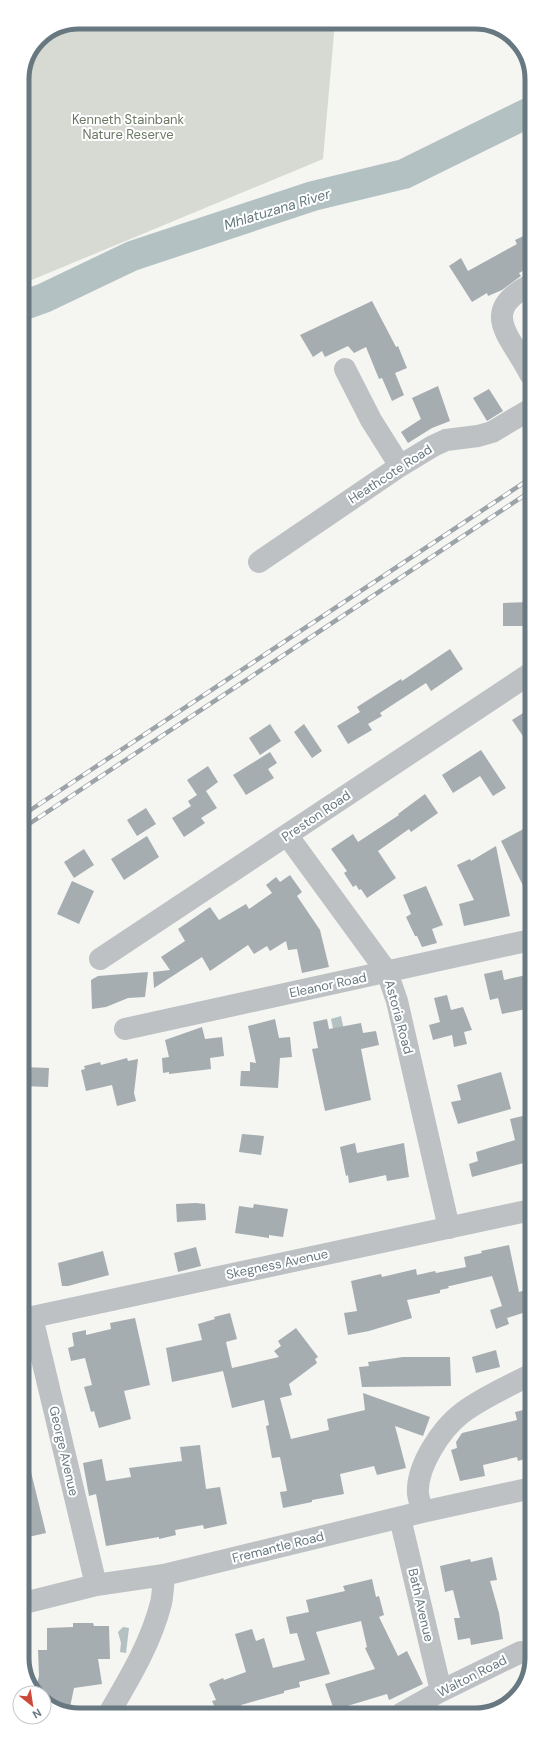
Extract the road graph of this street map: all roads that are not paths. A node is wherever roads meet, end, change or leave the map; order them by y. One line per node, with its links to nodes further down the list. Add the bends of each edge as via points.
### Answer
1 (525, 288): 2 (street, via 511,298 501,314 510,340)
2 (525, 366)
3 (345, 369): 5 (street, via 371,420)
4 (525, 412): 5 (street, Heathcote Road, via 492,432 446,440)
5 (400, 466): 6 (street, Heathcote Road)
6 (259, 562)
7 (525, 677): 8 (street, Preston Road)
8 (287, 835): 10 (street, Preston Road); 11 (street, Astoria Road)
9 (525, 941): 11 (street, Eleanor Road)
10 (100, 959)
11 (387, 972): 12 (street, Eleanor Road); 14 (street, Astoria Road, via 397,1002)
12 (125, 1029)
13 (525, 1212): 14 (street, Skegness Avenue)
14 (449, 1228): 15 (street, Skegness Avenue)
15 (29, 1318)
16 (29, 1322): 22 (street, George Avenue)
17 (525, 1378): 19 (street, via 476,1404 449,1424 432,1448 422,1469 418,1494)
18 (525, 1490): 19 (street, Fremantle Road)
19 (422, 1512): 20 (street, Fremantle Road)
20 (400, 1518): 21 (street, Fremantle Road); 25 (street, Bath Avenue)
21 (164, 1575): 22 (street, Fremantle Road); 26 (street, via 161,1601 142,1655)
22 (96, 1585): 23 (street, Fremantle Road)
23 (29, 1602)
24 (522, 1652): 25 (street, Walton Road)
25 (441, 1691): 27 (street, Walton Road)
26 (112, 1708)
27 (412, 1708)

